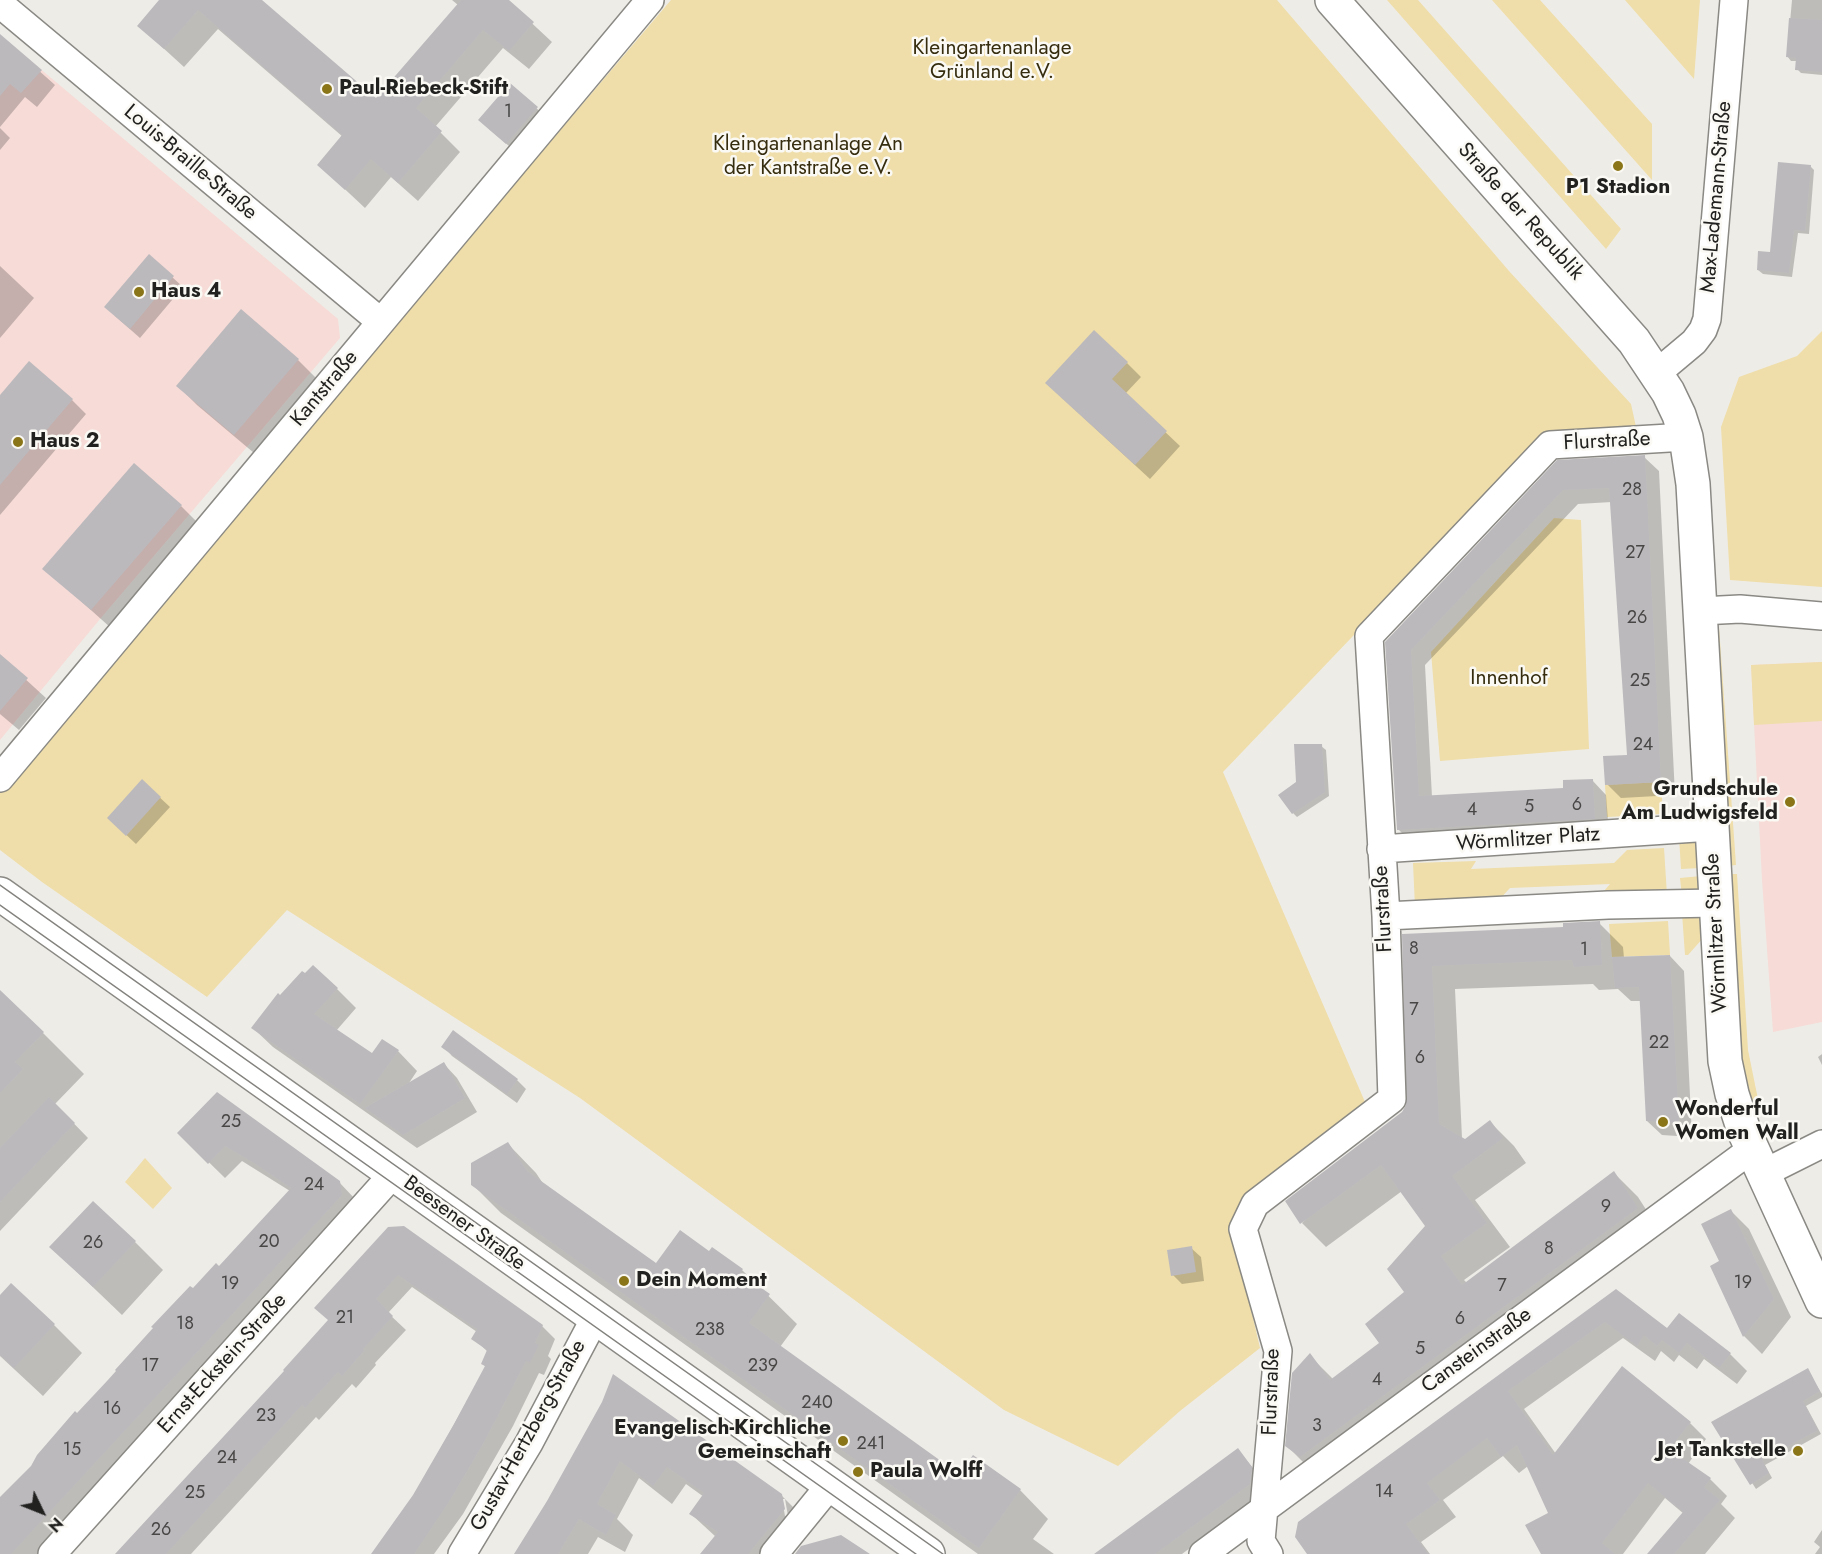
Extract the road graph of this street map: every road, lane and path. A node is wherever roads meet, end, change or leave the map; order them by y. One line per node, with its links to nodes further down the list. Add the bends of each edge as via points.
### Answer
1 (650, 0): 5 (street, Kantstraße)
2 (1332, 0): 6 (street, Straße der Republik, via 1634,341)
3 (1734, 0): 6 (street, Max-Lademann-Straße, via 1707,319 1694,342)
4 (0, 3): 5 (street, Louis-Braille-Straße)
5 (381, 322): 10 (street, Kantstraße)
6 (1656, 373): 7 (street, Straße der Republik)
7 (1686, 437): 8 (street, Wörmlitzer Straße); 12 (street, Flurstraße, via 1550,445 1369,636)
8 (1701, 611): 9 (street, via 1740,609); 11 (street, Wörmlitzer Straße)
9 (1822, 616)
10 (0, 778)
11 (1711, 827): 12 (street, Wörmlitzer Platz); 14 (street, Wörmlitzer Straße)
12 (1381, 849): 15 (street, Flurstraße)
13 (0, 894): 18 (street, Beesener Straße)
14 (1716, 903): 15 (street); 17 (street, Wörmlitzer Straße, via 1725,1061 1732,1094)
15 (1386, 916): 22 (street, Flurstraße, via 1392,1099 1256,1204 1243,1228 1278,1351)
16 (1822, 1144): 17 (street, Cansteinstraße)
17 (1757, 1162): 19 (street, Wörmlitzer Straße); 22 (street, Cansteinstraße)
18 (394, 1173): 20 (street, Beesener Straße); 23 (street, Ernst-Eckstein-Straße)
19 (1822, 1301)
20 (596, 1318): 21 (street, Beesener Straße); 24 (street, Gustav-Hertzberg-Straße, via 529,1443)
21 (831, 1484): 25 (street); 26 (street, Beesener Straße)
22 (1265, 1507): 27 (street, Cansteinstraße); 28 (street, via 1261,1541)
23 (52, 1554)
24 (462, 1554)
25 (774, 1554)
26 (928, 1554)
27 (1203, 1554)
28 (1269, 1554)

